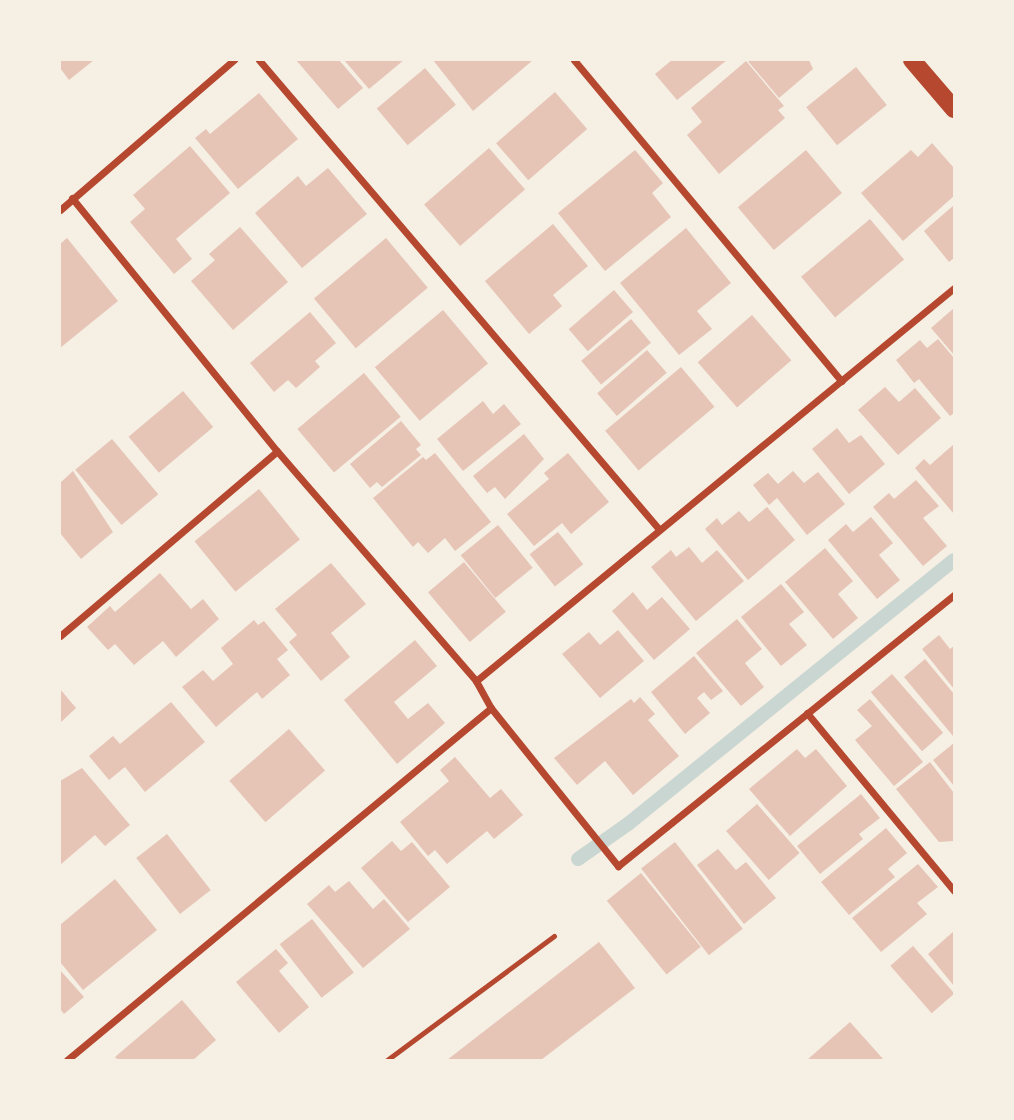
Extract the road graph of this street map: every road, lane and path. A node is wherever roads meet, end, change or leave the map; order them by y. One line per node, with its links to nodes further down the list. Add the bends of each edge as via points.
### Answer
1 (234, 60): 6 (street)
2 (259, 60): 11 (street)
3 (574, 60): 9 (street)
4 (920, 62): 5 (main road)
5 (954, 109)
6 (72, 198): 7 (street); 10 (street)
7 (60, 207)
8 (954, 288): 9 (street)
9 (841, 381): 11 (street)
10 (276, 451): 13 (street); 14 (street)
11 (658, 528): 14 (street)
12 (953, 599): 16 (street)
13 (60, 636)
14 (476, 681): 15 (street)
15 (491, 708): 16 (street, via 618,866); 19 (street)
16 (807, 713): 17 (street)
17 (954, 891)
18 (555, 936): 20 (lane)
19 (67, 1060)
20 (387, 1060)

